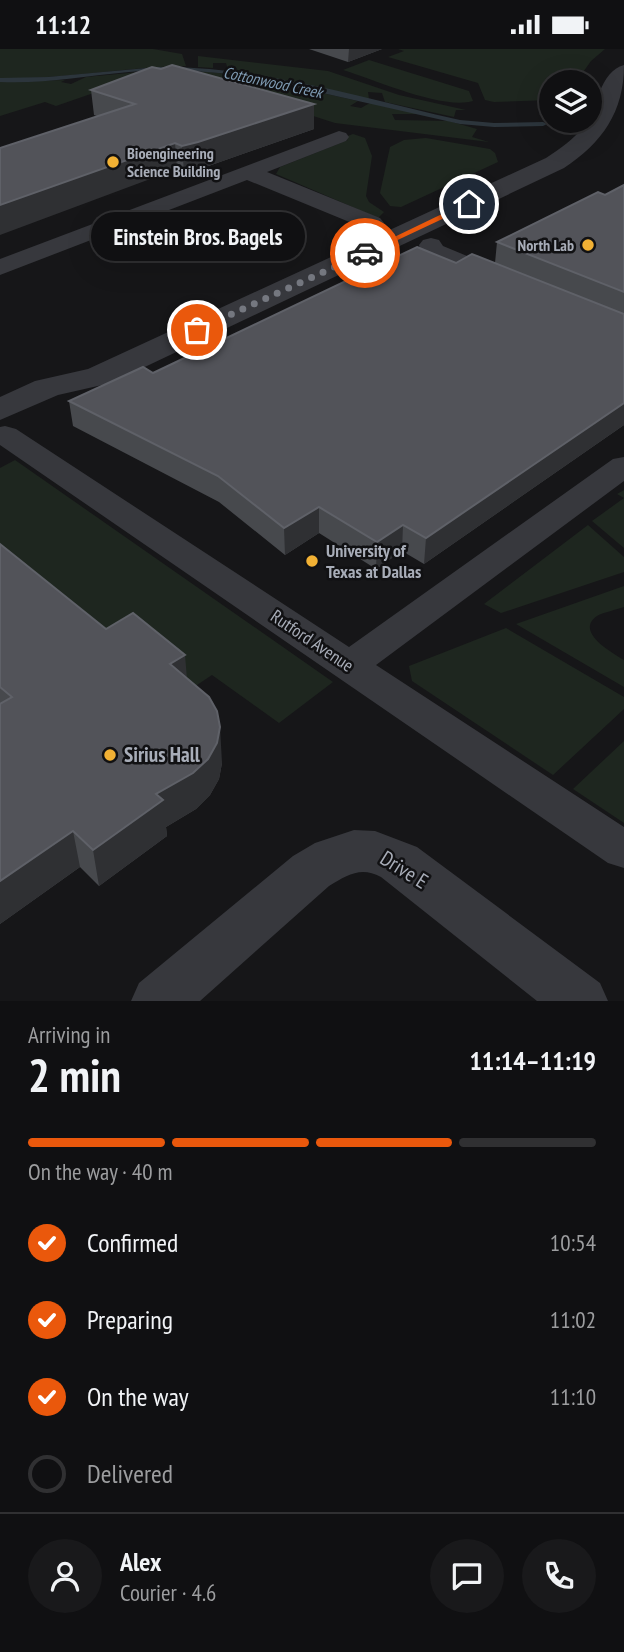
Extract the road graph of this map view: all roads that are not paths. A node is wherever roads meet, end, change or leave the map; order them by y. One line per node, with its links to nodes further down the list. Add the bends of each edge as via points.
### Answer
1 (624, 71): 8 (street, via 613,83 594,129 555,163 99,376 71,402)
2 (339, 137): 3 (street)
3 (247, 172): 4 (street); 6 (street)
4 (372, 223)
5 (431, 245): 7 (street, via 430,249)
6 (0, 268)
7 (520, 286)
8 (1, 428): 10 (street, Rutford Avenue)
9 (624, 466): 10 (street)
10 (349, 666): 11 (street, Rutford Avenue)
11 (624, 850)
12 (159, 1001): 13 (street, Drive E, via 312,871 336,855 360,850 381,851 399,862)
13 (580, 1001)

